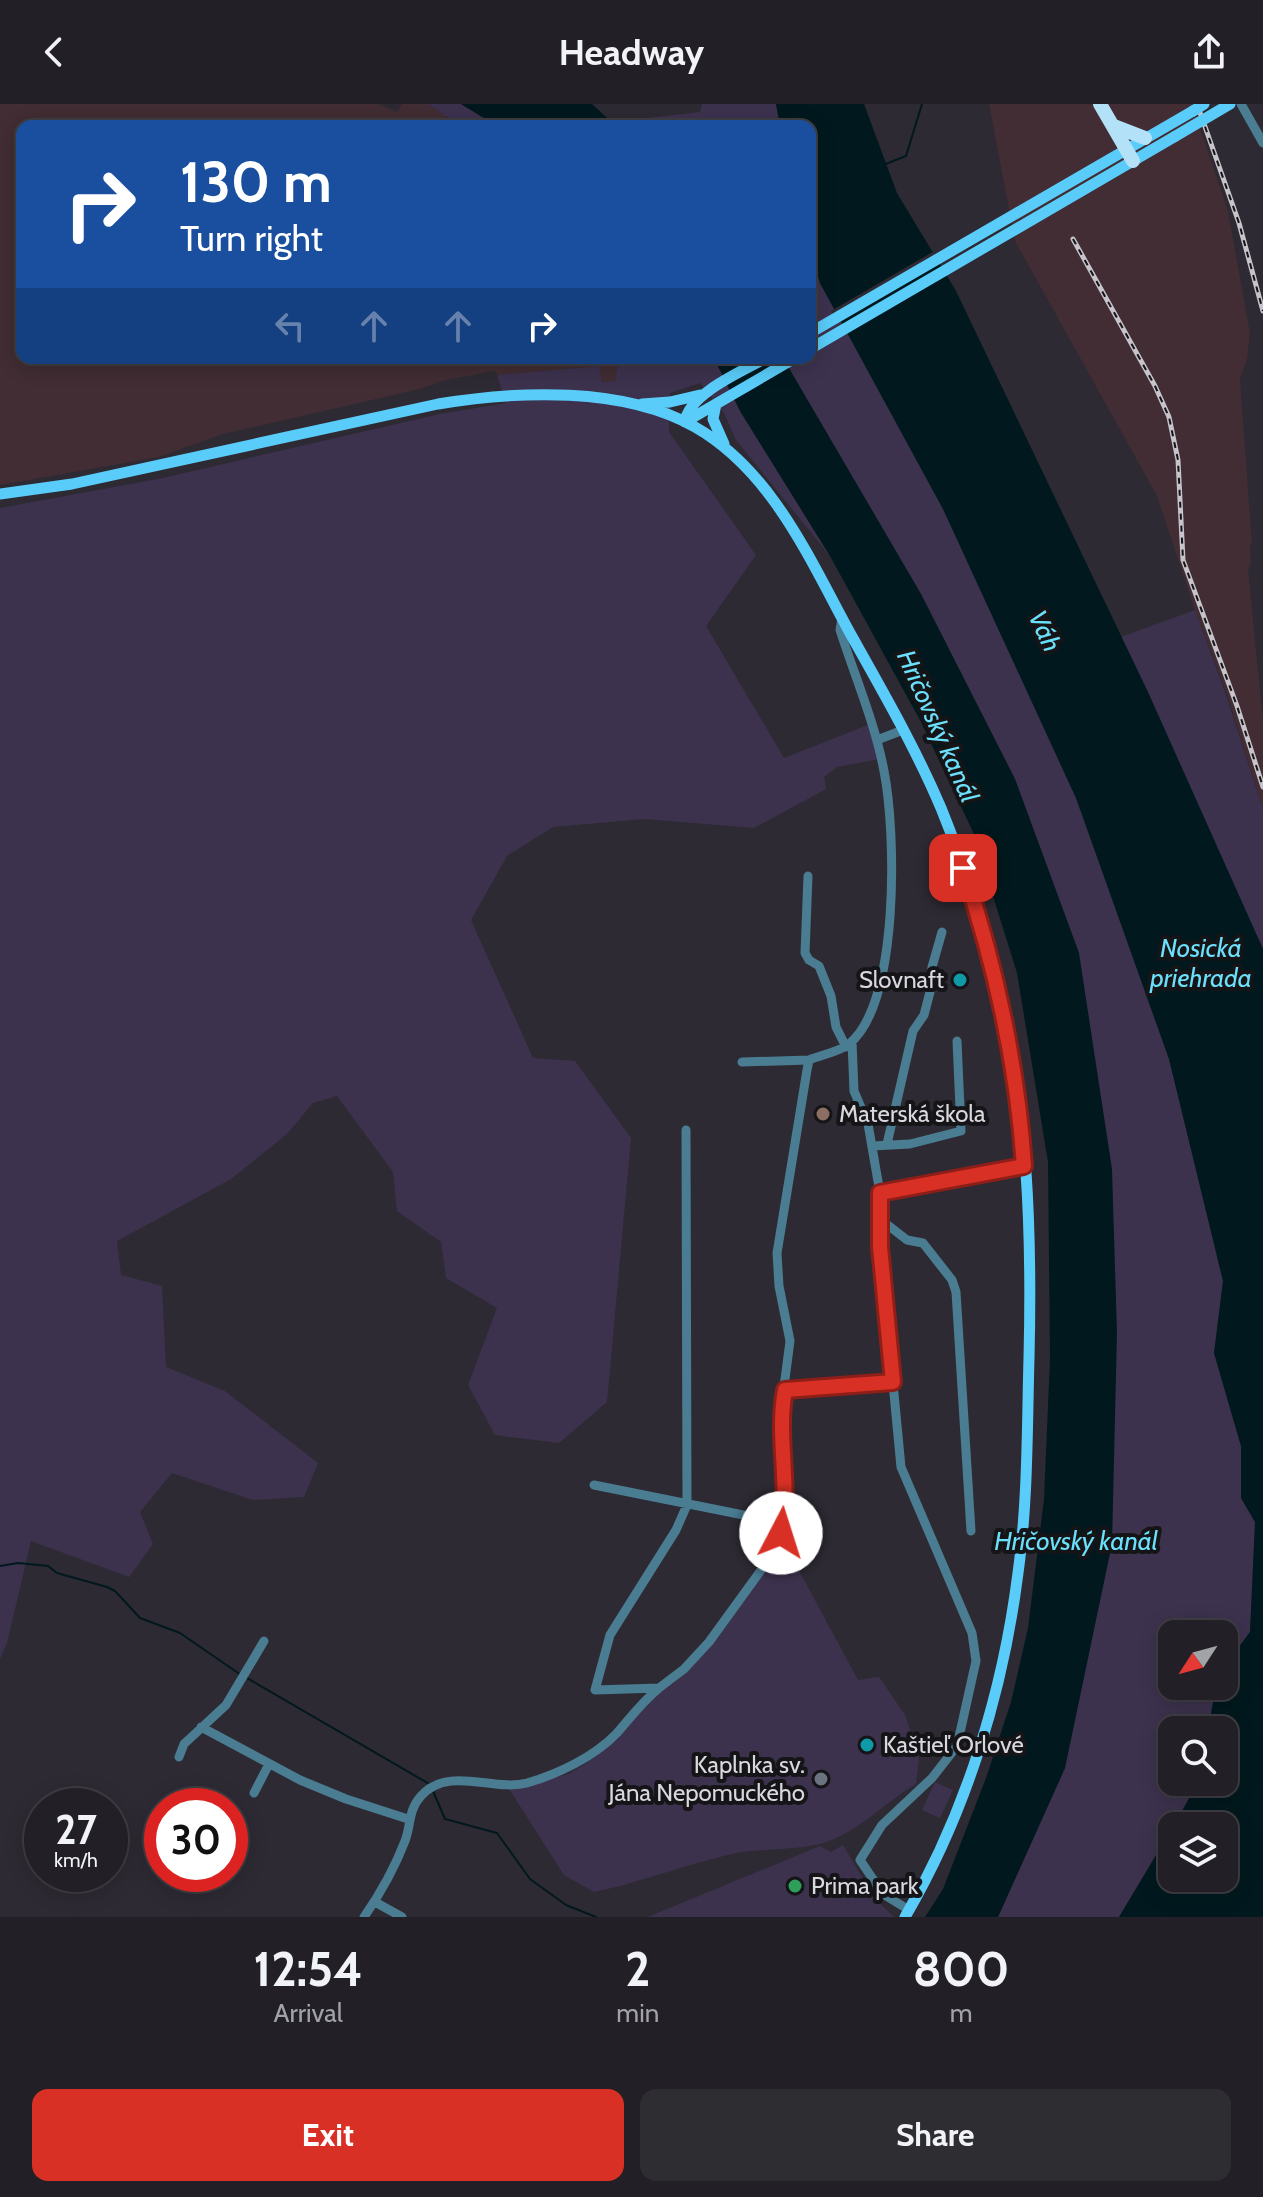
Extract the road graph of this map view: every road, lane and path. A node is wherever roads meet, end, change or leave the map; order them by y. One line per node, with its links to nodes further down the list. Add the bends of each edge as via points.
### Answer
1 (1100, 104): 5 (highway)
2 (1204, 104): 6 (main road)
3 (1230, 104): 8 (main road, bridge)
4 (1241, 104): 7 (street)
5 (1114, 126): 6 (highway); 8 (highway)
6 (1145, 138): 8 (main road)
7 (1263, 143)
8 (1130, 155): 9 (main road, via 1004,220); 10 (main road)
9 (816, 330)
10 (816, 345)
11 (756, 364): 13 (main road)
12 (785, 364): 14 (main road)
13 (712, 390): 15 (main road); 16 (main road, via 688,410)
14 (720, 402): 16 (main road); 17 (main road, via 714,424)
15 (633, 405): 16 (main road); 18 (main road, via 570,396 491,395 72,484)
16 (685, 422): 17 (main road)
17 (727, 451): 19 (main road, via 768,491)
18 (0, 494)
19 (842, 618): 20 (main road); 21 (street, via 840,630)
20 (903, 730): 21 (street); 31 (main road, via 941,807 994,971 1020,1101)
21 (877, 740): 25 (street, via 889,798 890,896 877,1000)
22 (808, 876): 25 (street, via 805,953 819,966 836,1027)
23 (942, 932): 29 (street)
24 (957, 1041): 29 (street, via 961,1131)
25 (849, 1044): 26 (street); 30 (street, via 854,1091)
26 (809, 1060): 27 (street); 35 (street, via 777,1253 790,1341)
27 (742, 1062)
28 (686, 1130): 37 (street)
29 (887, 1144): 30 (street)
30 (873, 1146): 32 (street)
31 (1024, 1166): 32 (street); 44 (main road, via 1031,1294 1022,1531 1005,1651)
32 (880, 1193): 33 (street)
33 (880, 1219): 34 (street); 39 (street, via 907,1240 923,1243 956,1292)
34 (893, 1382): 35 (street); 43 (street, via 901,1467 972,1633 976,1661)
35 (785, 1390): 38 (street, via 780,1417 786,1471)
36 (594, 1485): 37 (street)
37 (687, 1505): 38 (street); 41 (street, via 610,1635 595,1690)
38 (783, 1523): 41 (street, via 772,1555 709,1642)
39 (971, 1531)
40 (264, 1641): 42 (street, via 226,1705)
41 (659, 1688): 48 (street, via 596,1751 552,1775 521,1784 459,1780 431,1788)
42 (201, 1727): 45 (street); 46 (street)
43 (957, 1746): 44 (street); 50 (street, via 882,1825 860,1860 883,1894)
44 (978, 1752): 50 (main road)
45 (179, 1757)
46 (269, 1764): 47 (street); 48 (street, via 346,1799)
47 (254, 1793)
48 (408, 1819): 49 (street, via 407,1838)
49 (375, 1902): 51 (street); 52 (street)
50 (907, 1914)
51 (364, 1917)
52 (402, 1917)

